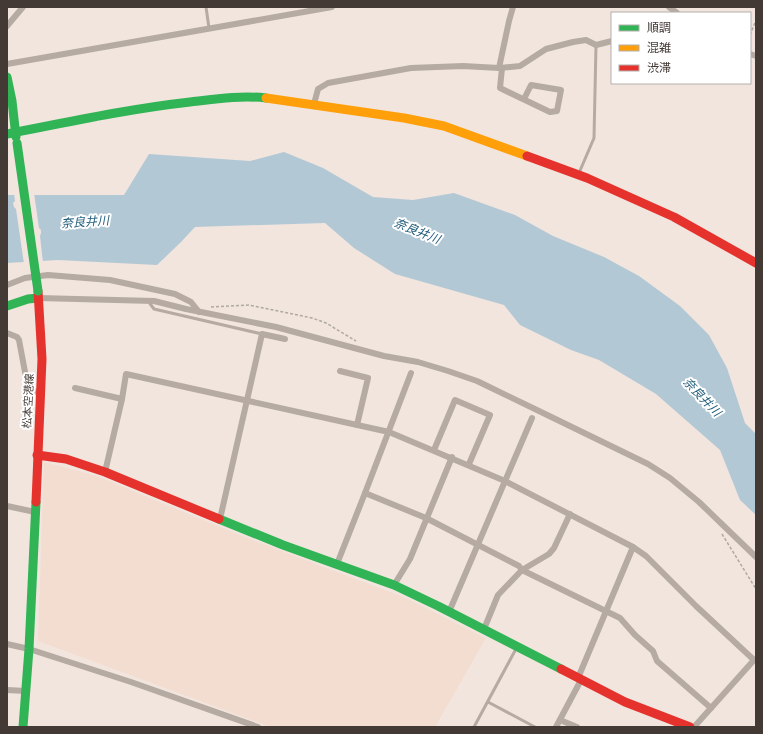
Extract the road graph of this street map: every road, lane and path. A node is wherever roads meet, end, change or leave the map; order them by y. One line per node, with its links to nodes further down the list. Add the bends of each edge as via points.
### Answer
1 (23, 7): 6 (street)
2 (206, 7): 7 (lane)
3 (332, 7): 7 (street)
4 (513, 7): 12 (street)
5 (756, 20): 8 (path)
6 (7, 26)
7 (209, 28): 11 (street)
8 (751, 32)
9 (611, 41): 10 (street)
10 (596, 45): 12 (street, via 586,40 573,42 546,49 520,66); 17 (lane, via 594,138)
11 (7, 64)
12 (500, 68): 14 (street, via 500,88); 15 (street, via 411,68 328,83 318,89)
13 (7, 77): 16 (street, 松本空港線, via 12,101)
14 (524, 99): 14 (street, via 550,112 557,111 561,90 531,84)
15 (314, 104): 16 (street, via 254,97 228,98 91,117); 17 (street, via 444,126)
16 (11, 133): 20 (street, 松本空港線, bridge, via 17,143)
17 (578, 175): 18 (street, via 674,217)
18 (756, 263)
19 (7, 285): 23 (street, via 24,278 48,276 110,280 175,294 191,302)
20 (38, 295): 21 (street); 22 (street); 31 (street, 松本空港線, via 42,359)
21 (148, 301): 23 (street); 25 (lane, via 154,309)
22 (7, 306)
23 (199, 312): 27 (path, via 208,307 249,305 266,308 326,323); 51 (street, via 276,327 384,356 418,362 477,382 648,464 690,493)
24 (7, 332): 31 (street, via 20,340 28,388)
25 (262, 334): 26 (street); 33 (street)
26 (285, 339)
27 (362, 344)
28 (340, 371): 35 (street, via 368,378)
29 (412, 373): 36 (street)
30 (75, 388): 32 (street)
31 (40, 392): 38 (street, 松本空港線)
32 (122, 399): 33 (street, via 126,374); 41 (street)
33 (248, 400): 35 (street); 48 (street)
34 (532, 418): 42 (street)
35 (357, 425): 36 (street)
36 (390, 432): 37 (street); 43 (street)
37 (434, 450): 39 (street); 40 (street, via 455,400 490,415)
38 (37, 455): 41 (street, via 66,459); 45 (street, 松本空港線)
39 (452, 457): 40 (street); 47 (street)
40 (469, 464): 42 (street)
41 (105, 472): 48 (street)
42 (505, 481): 46 (street); 49 (street)
43 (365, 493): 47 (street); 52 (street)
44 (7, 506): 45 (street)
45 (35, 512): 60 (street, 松本空港線)
46 (570, 514): 50 (street); 53 (street, via 549,554)
47 (426, 518): 49 (street); 54 (street, via 410,559)
48 (220, 520): 52 (street)
49 (478, 544): 53 (street); 55 (street)
50 (633, 547): 56 (street); 61 (street, via 646,556)
51 (756, 557)
52 (337, 564): 54 (street)
53 (522, 570): 56 (street); 57 (street, via 498,595)
54 (394, 584): 55 (street)
55 (449, 612): 57 (street)
56 (606, 612): 62 (street); 66 (street, via 620,618 653,651 657,660)
57 (484, 630): 59 (street)
58 (7, 644): 60 (street)
59 (517, 647): 62 (street); 65 (lane)
60 (29, 649): 64 (street, 松本空港線); 68 (street)
61 (755, 661): 66 (street)
62 (580, 679): 67 (street); 74 (street, via 625,702)
63 (7, 690): 64 (street)
64 (26, 691): 69 (street, 松本空港線)
65 (488, 702): 70 (lane); 71 (lane)
66 (711, 708): 75 (street)
67 (560, 720): 72 (street); 73 (street)
68 (254, 726)
69 (23, 727)
70 (474, 727)
71 (535, 727)
72 (556, 727)
73 (576, 727)
74 (690, 727)
75 (694, 727)

